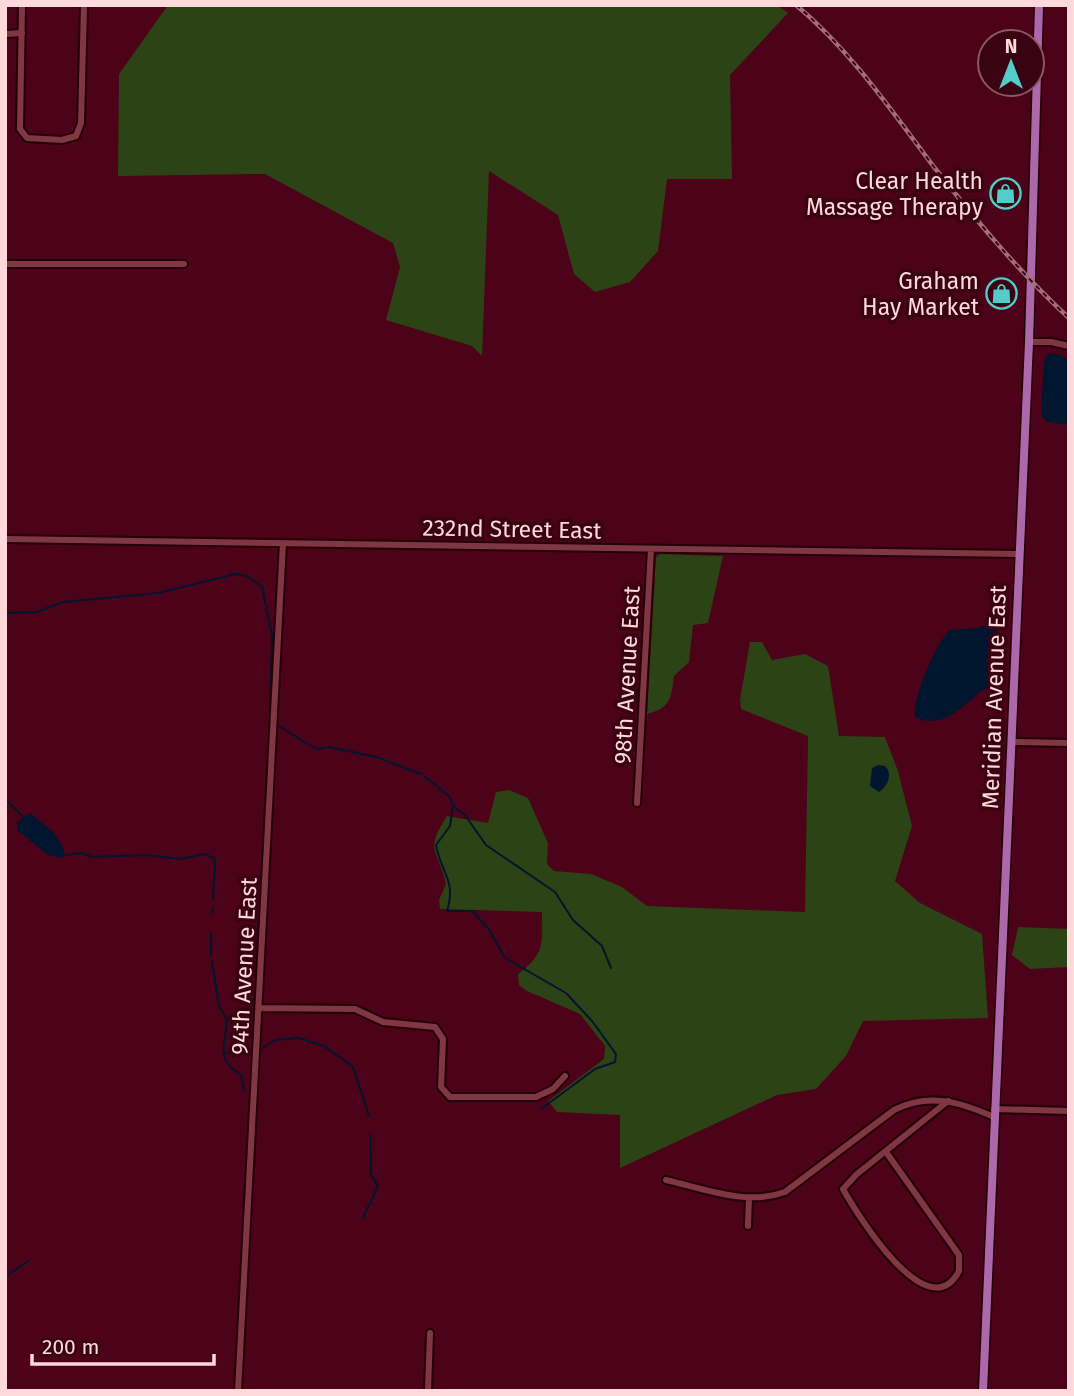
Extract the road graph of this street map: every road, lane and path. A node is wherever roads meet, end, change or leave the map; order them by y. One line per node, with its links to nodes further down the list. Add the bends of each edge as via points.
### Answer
1 (22, 5): 4 (street)
2 (84, 5): 4 (street, via 82,114 76,135 62,140 23,134 19,119)
3 (1040, 5): 8 (main road, Meridian Avenue East)
4 (22, 33): 5 (street)
5 (5, 34)
6 (5, 264): 7 (street)
7 (184, 264)
8 (1029, 342): 9 (street); 13 (main road, Meridian Avenue East)
9 (1069, 346)
10 (5, 539): 11 (street, 232nd Street East)
11 (283, 543): 12 (street, 232nd Street East); 17 (street, 94th Avenue East)
12 (651, 549): 13 (street, 232nd Street East); 16 (street, 98th Avenue East)
13 (1019, 554): 14 (main road, Meridian Avenue East)
14 (1011, 742): 15 (street); 21 (main road, Meridian Avenue East)
15 (1069, 743)
16 (637, 803)
17 (259, 1008): 18 (street, via 355,1009 383,1022 438,1028 443,1039 440,1082 446,1094 461,1098 536,1097); 27 (street, 94th Avenue East)
18 (565, 1076)
19 (948, 1101): 21 (street); 22 (street); 24 (street, via 904,1105 785,1192)
20 (1069, 1111): 21 (street)
21 (994, 1113): 29 (main road, Meridian Avenue East)
22 (886, 1152): 22 (street, via 959,1255 957,1275 943,1286 926,1287 908,1276 843,1189)
23 (666, 1180): 24 (street)
24 (749, 1198): 25 (street)
25 (748, 1226)
26 (430, 1333): 28 (street)
27 (238, 1391)
28 (428, 1391)
29 (983, 1391)

